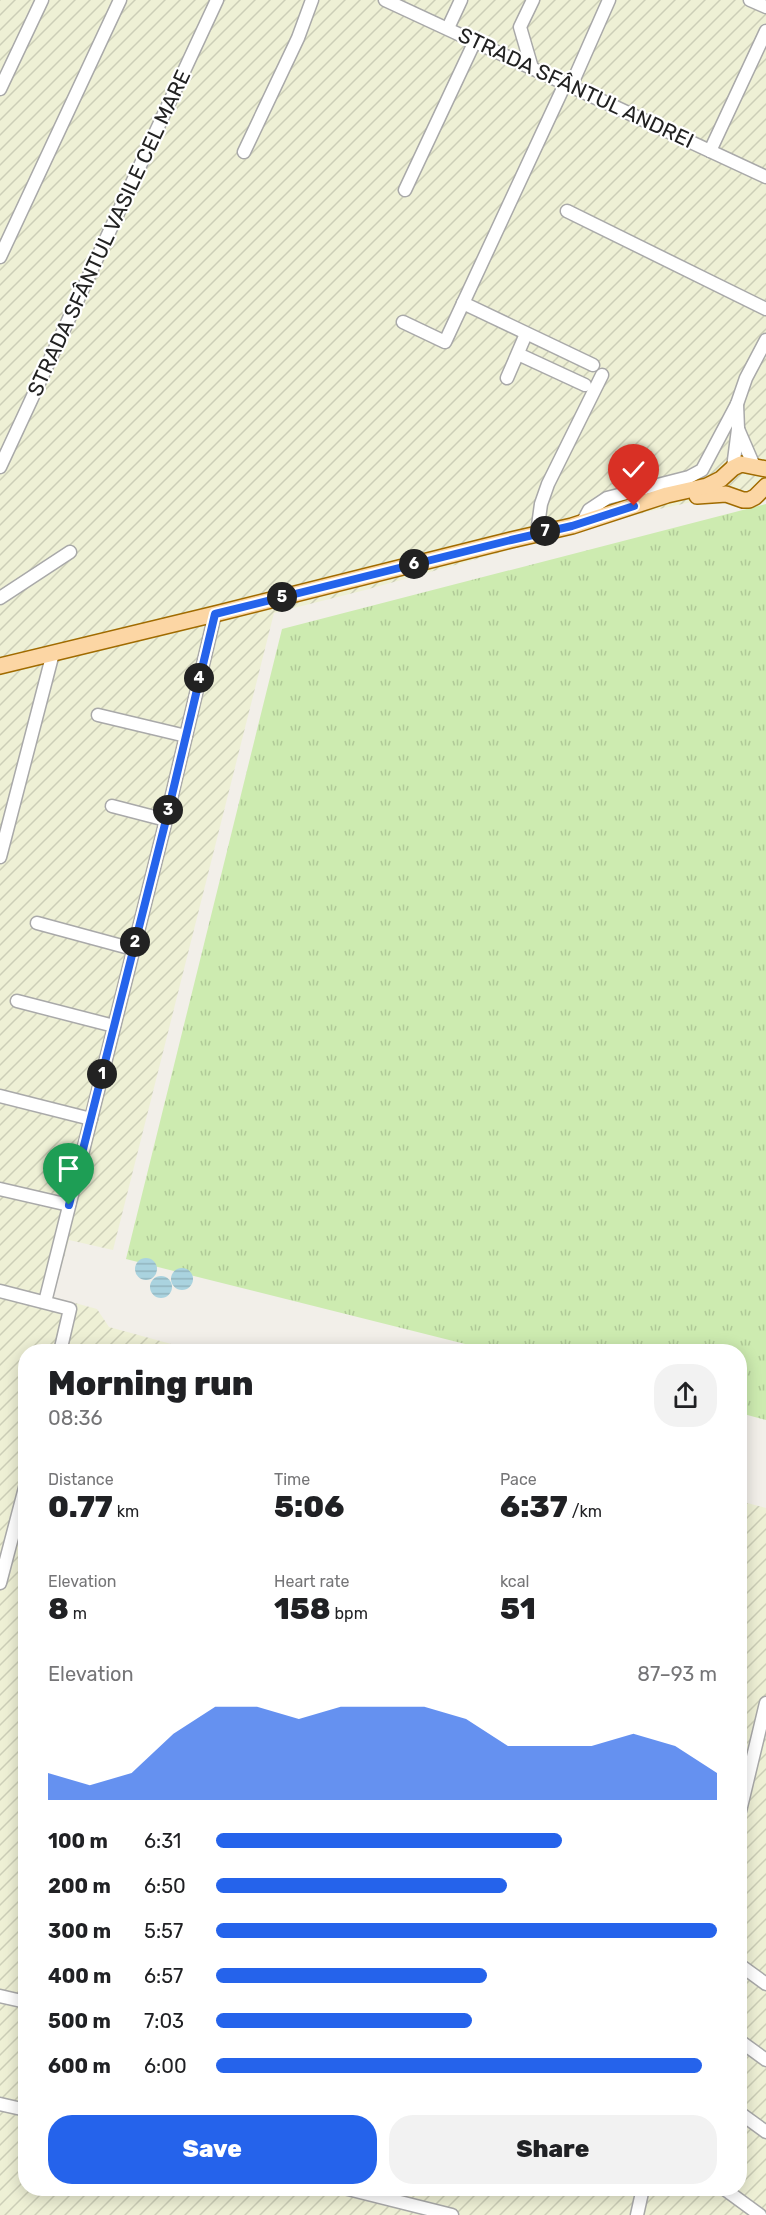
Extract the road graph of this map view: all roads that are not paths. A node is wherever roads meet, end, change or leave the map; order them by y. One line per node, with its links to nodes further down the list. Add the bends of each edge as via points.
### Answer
1 (42, 0): 16 (street)
2 (120, 0): 22 (street)
3 (217, 0): 33 (street, STRADA SFÂNTUL VASILE CEL MARE)
4 (312, 0): 18 (street)
5 (385, 0): 11 (street, STRADA SFÂNTUL ANDREI)
6 (461, 0): 11 (street)
7 (533, 0): 14 (street, via 520,27)
8 (609, 0): 15 (street)
9 (750, 0): 10 (street)
10 (766, 8)
11 (448, 28): 13 (street, STRADA SFÂNTUL ANDREI)
12 (764, 39): 17 (street)
13 (474, 41): 14 (street, STRADA SFÂNTUL ANDREI); 20 (street)
14 (532, 68): 15 (street, STRADA SFÂNTUL ANDREI)
15 (568, 85): 17 (street, STRADA SFÂNTUL ANDREI); 23 (street)
16 (0, 89)
17 (710, 151): 19 (street, STRADA SFÂNTUL ANDREI)
18 (244, 152)
19 (766, 177)
20 (405, 190)
21 (567, 211): 24 (street)
22 (0, 257)
23 (463, 303): 25 (street, via 445,342); 26 (street)
24 (766, 309)
25 (403, 322)
26 (526, 334): 28 (street); 40 (street, via 597,370 541,504)
27 (766, 340): 31 (street)
28 (518, 354): 29 (street); 30 (street)
29 (507, 378)
30 (585, 385)
31 (737, 404): 32 (street); 39 (street, via 702,470 689,477 607,498 589,510)
32 (738, 429): 34 (street); 35 (street)
33 (0, 467)
34 (759, 467): 35 (main road, via 746,463); 36 (main road)
35 (731, 471): 37 (main road, via 728,488); 38 (main road, via 707,486)
36 (764, 487): 37 (main road, via 749,500)
37 (733, 495): 38 (main road, via 705,494)
38 (646, 502): 39 (main road)
39 (582, 523): 40 (main road)
40 (537, 533): 43 (main road)
41 (70, 552): 42 (street)
42 (0, 598)
43 (215, 614): 44 (main road); 47 (street)
44 (53, 653): 45 (main road); 50 (street)
45 (0, 666)
46 (98, 715): 47 (street)
47 (186, 736): 49 (street)
48 (112, 806): 49 (street)
49 (166, 820): 52 (street)
50 (0, 858)
51 (37, 923): 52 (street)
52 (133, 949): 54 (street)
53 (17, 1002): 54 (street)
54 (114, 1026): 56 (street)
55 (0, 1096): 56 (street)
56 (91, 1119): 58 (street)
57 (0, 1189): 58 (street)
58 (69, 1205): 60 (street)
59 (1, 1294): 60 (street)
60 (45, 1302): 61 (street, via 70,1309)
61 (62, 1344)
62 (18, 1514): 63 (street)
63 (0, 1582)
64 (766, 1703): 65 (street)
65 (747, 1781)
66 (747, 1970): 67 (street)
67 (766, 1984)
68 (0, 1996): 69 (street)
69 (18, 2000)
70 (747, 2046): 71 (street)
71 (766, 2060)
72 (0, 2104): 73 (street)
73 (18, 2108)
74 (747, 2118): 75 (street)
75 (766, 2132)
76 (376, 2196): 80 (street)
77 (641, 2196): 81 (street)
78 (733, 2196): 79 (street)
79 (755, 2213)
80 (452, 2215)
81 (637, 2215)

